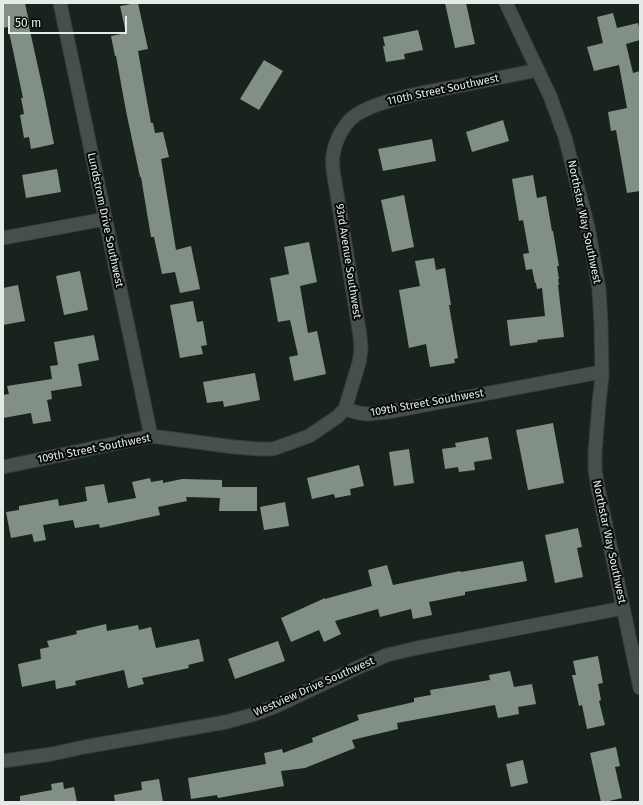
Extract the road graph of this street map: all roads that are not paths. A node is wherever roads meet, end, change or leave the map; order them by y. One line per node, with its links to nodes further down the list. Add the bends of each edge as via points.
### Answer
1 (60, 3): 5 (street, Lundstrom Drive Southwest)
2 (506, 3): 3 (street, Northstar Way Southwest)
3 (538, 70): 4 (street, 110th Street Southwest, via 414,95 365,109); 7 (street, Northstar Way Southwest, via 565,137 588,227 599,289)
4 (352, 118): 8 (street, 93rd Avenue Southwest, via 336,143 333,156 333,170 360,336 359,363)
5 (105, 219): 6 (street); 9 (street, Lundstrom Drive Southwest)
6 (3, 238)
7 (601, 372): 8 (street, 109th Street Southwest, via 388,412 368,414); 11 (street, Northstar Way Southwest, via 595,470)
8 (345, 409): 9 (street, 109th Street Southwest, via 309,436 273,449 234,447)
9 (150, 436): 10 (street, 109th Street Southwest)
10 (3, 467)
11 (623, 608): 12 (street, Northstar Way Southwest); 13 (street, Westview Drive Southwest, via 387,655 274,707 226,722)
12 (640, 688)
13 (3, 761)

